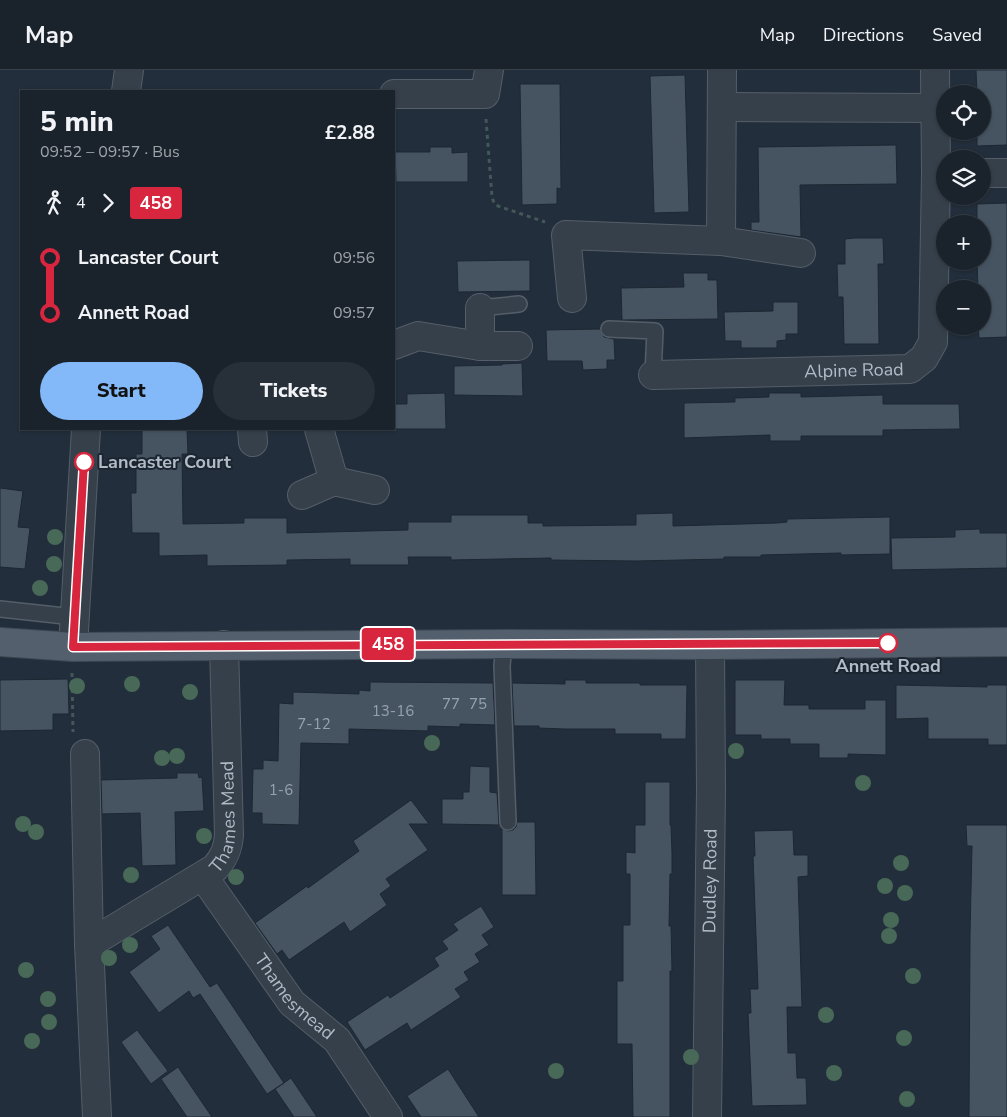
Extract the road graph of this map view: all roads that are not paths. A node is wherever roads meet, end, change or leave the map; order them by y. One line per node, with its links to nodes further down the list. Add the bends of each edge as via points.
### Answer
1 (128, 70): 5 (street)
2 (722, 70): 7 (street)
3 (935, 70): 8 (street, Alpine Road)
4 (487, 82): 6 (street)
5 (126, 90)
6 (395, 94)
7 (722, 107): 8 (street); 12 (street)
8 (936, 108)
9 (991, 173): 10 (street)
10 (1007, 173)
11 (939, 205): 21 (street, Alpine Road, via 933,342 924,358 910,370)
12 (721, 241): 13 (street); 14 (street, via 566,235)
13 (801, 253)
14 (572, 298)
15 (519, 304): 16 (lane)
16 (480, 308): 19 (street)
17 (609, 328): 21 (lane, via 655,331)
18 (395, 345): 19 (street, via 418,336)
19 (480, 346): 20 (street)
20 (518, 346)
21 (653, 375)
22 (86, 430): 28 (street)
23 (318, 430): 24 (street)
24 (334, 481): 25 (street); 26 (street)
25 (375, 490)
26 (302, 495)
27 (0, 609): 28 (lane)
28 (74, 617): 34 (street)
29 (0, 642): 34 (main road)
30 (1007, 642): 33 (main road)
31 (504, 644): 32 (main road); 33 (main road); 36 (lane)
32 (224, 645): 34 (main road); 37 (street, Thames Mead, via 228,849 215,868)
33 (710, 645): 41 (street, Dudley Road)
34 (72, 656)
35 (85, 754): 38 (street)
36 (508, 822)
37 (203, 876): 38 (street, Thames Mead); 40 (street, Thamesmead, via 292,1002 336,1040)
38 (89, 944): 39 (street)
39 (97, 1117)
40 (388, 1117)
41 (708, 1117)

